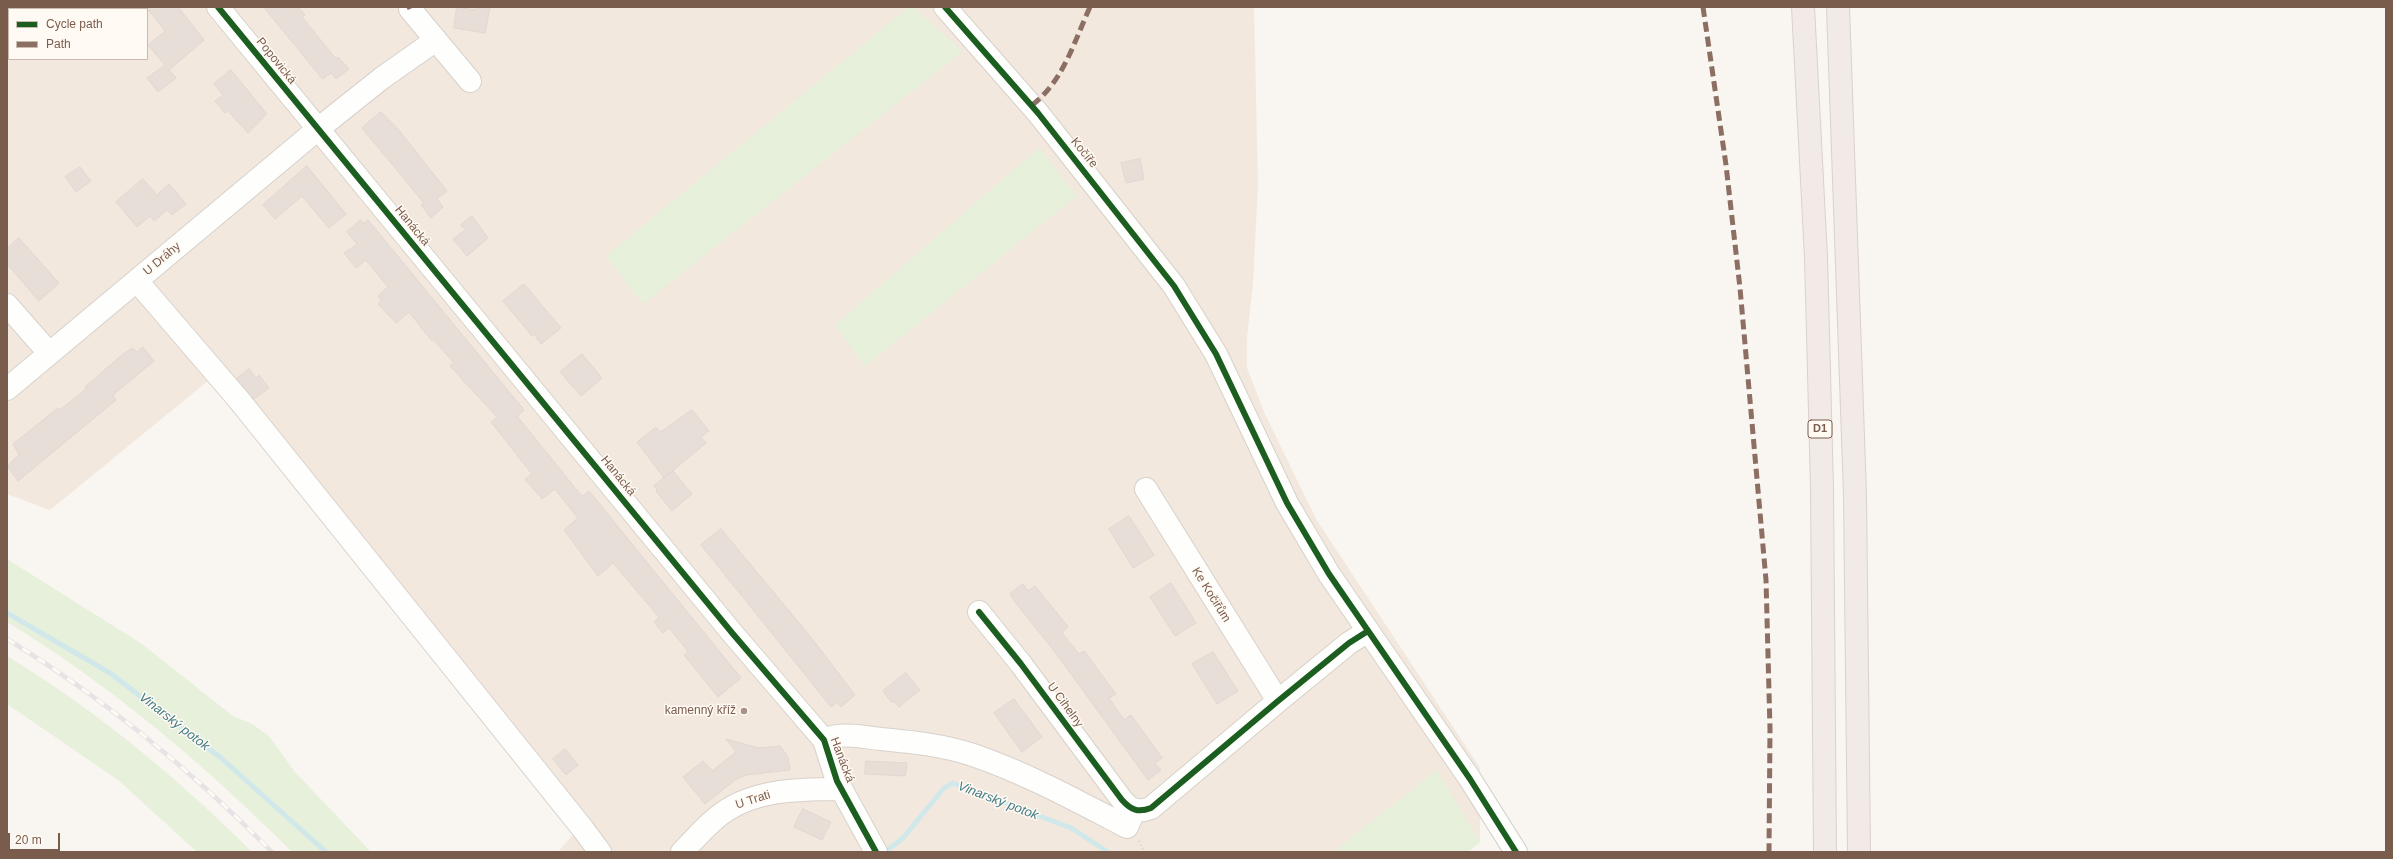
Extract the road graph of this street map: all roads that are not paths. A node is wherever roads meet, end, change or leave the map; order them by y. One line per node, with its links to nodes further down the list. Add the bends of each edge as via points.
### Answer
1 (218, 7): 8 (street, Popovická)
2 (945, 7): 15 (street, Kočíře, via 1043,118 1174,286 1222,368 1287,503 1329,574)
3 (1803, 7): 24 (highway, D1, via 1816,257 1821,448)
4 (1838, 7): 25 (highway, via 1855,495)
5 (410, 9): 6 (street)
6 (436, 40): 7 (street); 8 (street, via 382,78)
7 (470, 81)
8 (318, 129): 9 (street, U Dráhy); 17 (street, Hanácká, via 728,628)
9 (137, 281): 11 (street, U Dráhy); 20 (street, via 239,400)
10 (7, 305): 11 (street)
11 (49, 353): 12 (street, U Dráhy)
12 (7, 389)
13 (1146, 489): 16 (street, Ke Kočiřům)
14 (979, 612): 19 (street, U Cihelny, via 1122,800)
15 (1368, 631): 16 (street, via 1349,643); 23 (street, Kočíře, via 1470,779)
16 (1278, 701): 19 (street, via 1151,808)
17 (824, 740): 18 (street, Hanácká); 19 (street, via 857,736 934,745 996,764 1127,827)
18 (841, 788): 21 (street, U Trati, via 791,789 752,798 714,819); 22 (street, Hanácká)
19 (1134, 811)
20 (600, 852)
21 (682, 852)
22 (875, 852)
23 (1516, 852)
24 (1825, 852)
25 (1859, 852)

